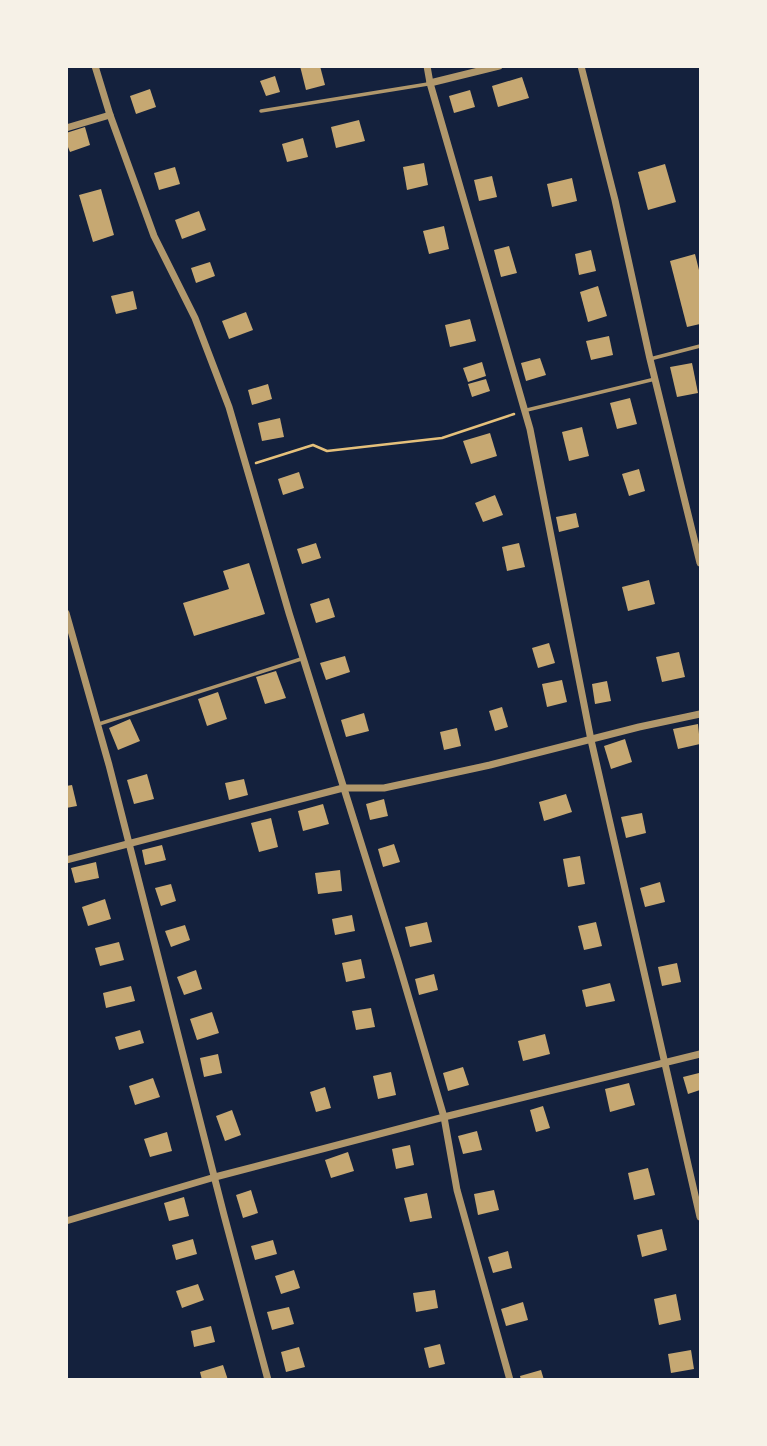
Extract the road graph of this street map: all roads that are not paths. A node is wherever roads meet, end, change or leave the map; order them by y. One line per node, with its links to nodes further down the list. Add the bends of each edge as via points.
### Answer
1 (95, 66): 7 (street)
2 (427, 66): 5 (street)
3 (499, 66): 5 (street)
4 (581, 66): 10 (street)
5 (430, 83): 6 (lane); 12 (street)
6 (261, 111)
7 (110, 115): 8 (street); 15 (street, via 154,236 200,331 229,407)
8 (66, 128)
9 (701, 346): 10 (lane)
10 (650, 359): 11 (street)
11 (655, 379): 12 (lane); 13 (street)
12 (525, 410): 18 (street)
13 (701, 563)
14 (66, 613): 17 (street)
15 (303, 658): 17 (lane); 19 (street)
16 (701, 714): 18 (street)
17 (97, 724): 20 (street)
18 (591, 740): 19 (street, via 384,788); 23 (street)
19 (343, 788): 20 (street); 24 (street)
20 (129, 844): 21 (street); 25 (street)
21 (66, 860)
22 (701, 1054): 23 (street)
23 (665, 1062): 24 (street); 26 (street)
24 (444, 1117): 25 (street); 29 (street, via 457,1190)
25 (215, 1177): 27 (street); 28 (street)
26 (701, 1217)
27 (66, 1221)
28 (268, 1380)
29 (510, 1380)

